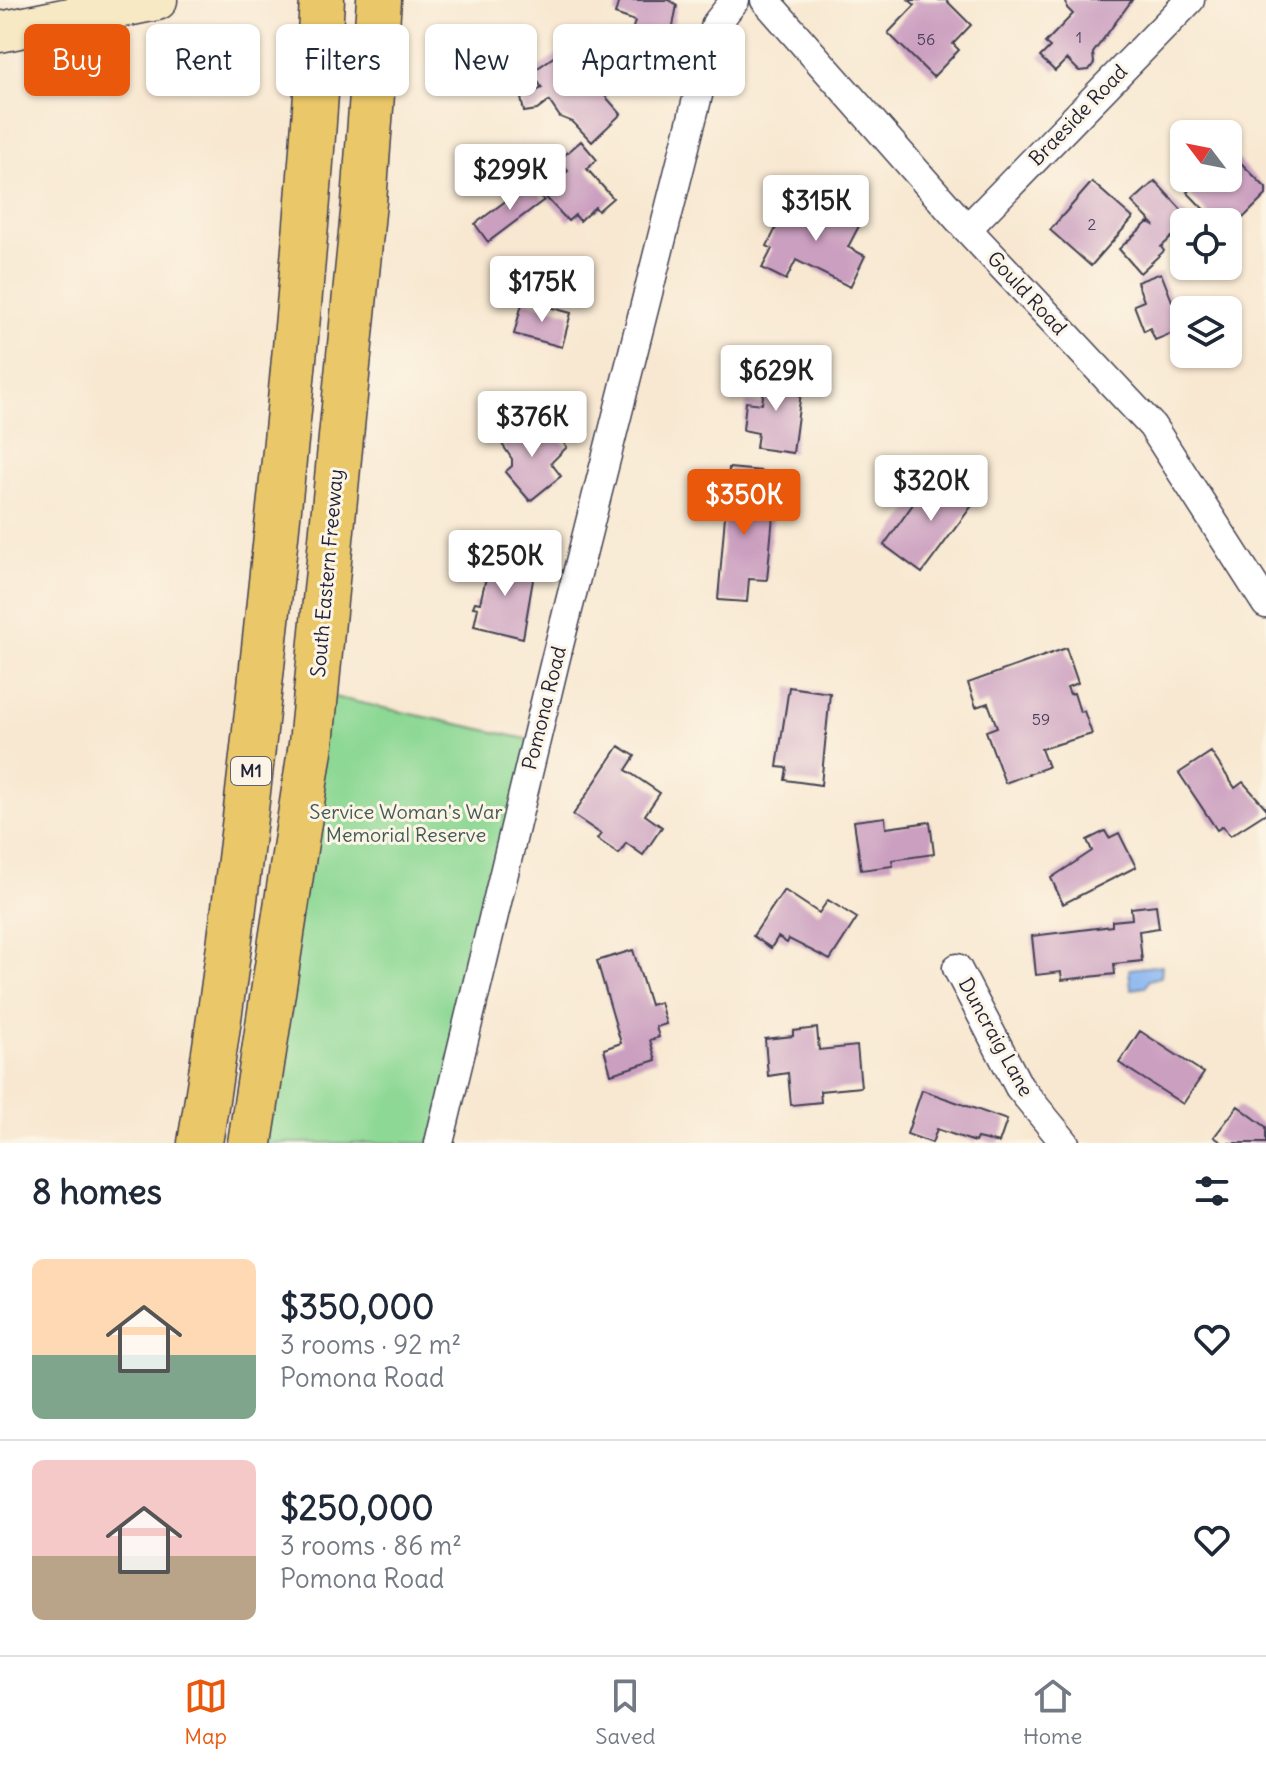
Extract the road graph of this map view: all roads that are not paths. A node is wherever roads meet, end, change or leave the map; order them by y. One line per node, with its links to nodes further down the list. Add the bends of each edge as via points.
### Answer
1 (322, 0): 11 (highway, M1, via 312,164 269,609 243,842)
2 (379, 0): 12 (highway, South Eastern Freeway, via 311,744)
3 (735, 0): 13 (street, Pomona Road, via 716,24)
4 (765, 0): 8 (street, Gould Road)
5 (1190, 0): 8 (street, Braeside Road)
6 (150, 2): 7 (main road)
7 (0, 32)
8 (967, 229): 9 (street, Gould Road, via 1152,426)
9 (1266, 604)
10 (957, 968): 14 (street, Duncraig Lane, via 1019,1087)
11 (200, 1143)
12 (250, 1143)
13 (439, 1143)
14 (1065, 1143)

